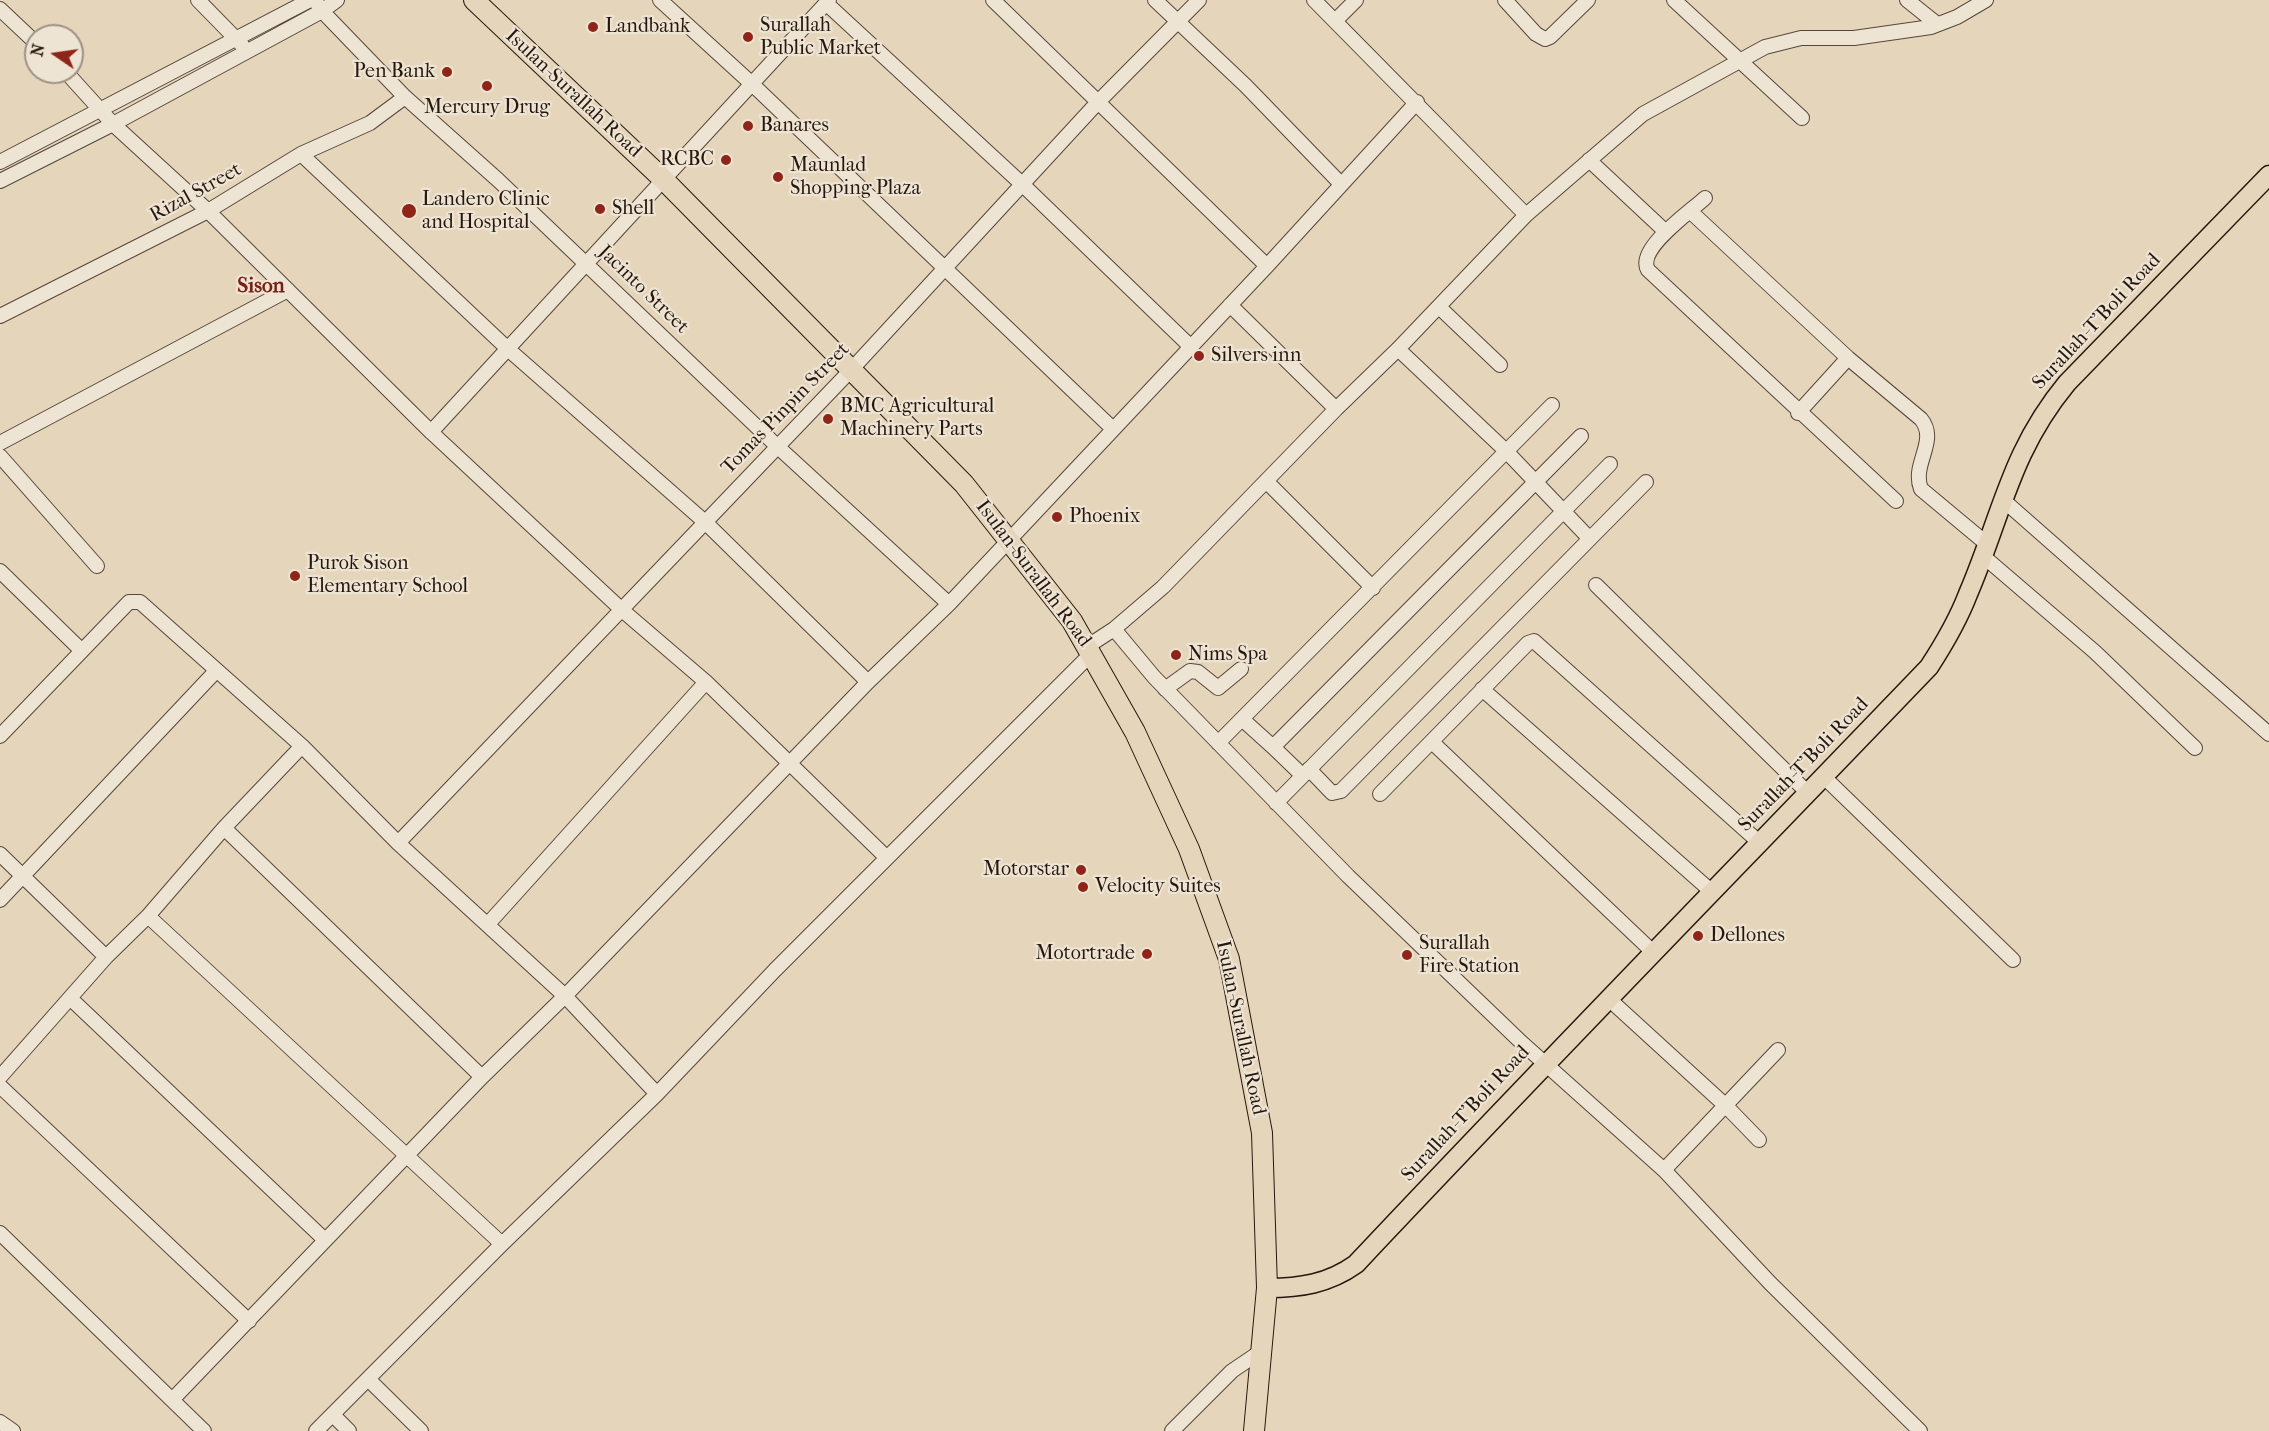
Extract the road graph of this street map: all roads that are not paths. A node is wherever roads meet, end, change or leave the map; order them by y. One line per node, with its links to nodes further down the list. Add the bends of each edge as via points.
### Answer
1 (198, 0): 22 (street)
2 (337, 0): 16 (street)
3 (474, 0): 37 (highway, Isulan-Surallah Road)
4 (660, 0): 26 (street)
5 (993, 0): 28 (street)
6 (1155, 0): 18 (street)
7 (1199, 0): 18 (street, Tomas Pinpin Street)
8 (1314, 0): 19 (street)
9 (1356, 0): 19 (street)
10 (1505, 0): 11 (street, via 1545,39)
11 (1588, 0)
12 (1674, 0): 24 (street)
13 (1907, 0): 20 (street)
14 (1986, 0): 20 (street)
15 (828, 2): 26 (street); 40 (street)
16 (316, 4): 22 (street); 23 (street); 27 (street, Jacinto Street)
17 (0, 9): 21 (street)
18 (1178, 21): 28 (street, Tomas Pinpin Street); 39 (street)
19 (1335, 21): 29 (street)
20 (1937, 24): 24 (street, via 1894,34 1801,38 1765,47)
21 (24, 32)
22 (238, 39): 23 (street); 30 (street)
23 (247, 52): 32 (street)
24 (1739, 60): 31 (street); 34 (street, via 1643,114)
25 (77, 84): 30 (street)
26 (752, 84): 37 (street); 48 (street)
27 (405, 97): 33 (street, Rizal Street, via 370,123); 46 (street, Jacinto Street)
28 (1099, 101): 40 (street, Tomas Pinpin Street); 47 (street)
29 (1417, 102): 39 (street); 44 (street)
30 (101, 109): 32 (street); 35 (street)
31 (1802, 118)
32 (113, 124): 38 (street); 42 (street)
33 (302, 154): 42 (street, Rizal Street); 55 (street)
34 (1589, 160): 44 (street); 45 (street)
35 (0, 162)
36 (2269, 175): 73 (main road, Surallah-T'Boli Road, via 2042,412)
37 (664, 180): 46 (street); 58 (highway, Isulan-Surallah Road)
38 (0, 181)
39 (1341, 184): 47 (street)
40 (1023, 185): 48 (street, Tomas Pinpin Street); 53 (street)
41 (1705, 198): 43 (street)
42 (207, 211): 49 (street); 52 (street, Rizal Street)
43 (1691, 212): 45 (street); 56 (street)
44 (1526, 215): 51 (street)
45 (1666, 232): 61 (street, via 1647,254 1647,270)
46 (586, 263): 55 (street); 66 (street, Jacinto Street)
47 (1267, 266): 50 (street)
48 (944, 267): 58 (street, Tomas Pinpin Street); 62 (street)
49 (288, 290): 63 (street); 65 (street)
50 (1230, 305): 53 (street); 60 (street)
51 (1439, 307): 54 (street); 57 (street)
52 (0, 316)
53 (1190, 346): 62 (street)
54 (1398, 349): 60 (street); 67 (street)
55 (509, 350): 63 (street); 76 (street)
56 (1848, 358): 61 (street); 79 (street, via 1925,424 1929,435 1919,471 1921,489)
57 (1500, 365)
58 (851, 370): 66 (street, Tomas Pinpin Street); 78 (highway, Isulan-Surallah Road, via 933,451)
59 (1552, 405): 67 (street)
60 (1336, 409): 70 (street)
61 (1798, 413): 74 (street)
62 (1112, 428): 78 (street)
63 (431, 432): 85 (street)
64 (1581, 436): 71 (street)
65 (0, 442)
66 (778, 447): 76 (street, Tomas Pinpin Street); 84 (street, Jacinto Street)
67 (1506, 451): 71 (street); 83 (street)
68 (0, 456): 80 (street)
69 (1610, 464): 75 (street)
70 (1266, 481): 83 (street); 86 (street, via 1163,587)
71 (1536, 481): 75 (street); 101 (street)
72 (1646, 482): 77 (street)
73 (2002, 498): 79 (main road, Surallah-T'Boli Road); 97 (street)
74 (1896, 501)
75 (1563, 509): 77 (street); 104 (street)
76 (705, 522): 85 (street, Tomas Pinpin Street); 92 (street)
77 (1589, 538): 104 (street, via 1341,791 1332,793)
78 (1009, 539): 84 (street); 88 (highway, Isulan-Surallah Road)
79 (1985, 550): 102 (street); 105 (main road, Surallah-T'Boli Road, via 1954,625 1929,667)
80 (97, 566)
81 (0, 571): 87 (street)
82 (1596, 585): 106 (street)
83 (1373, 588): 95 (street)
84 (949, 604): 92 (street)
85 (622, 610): 91 (street); 110 (street, Tomas Pinpin Street)
86 (1114, 629): 88 (street); 93 (street)
87 (81, 650): 90 (street, via 129,602 136,601 151,610); 96 (street)
88 (1090, 650): 113 (street); 138 (highway, Isulan-Surallah Road, via 1135,732 1189,849 1229,959 1262,1133)
89 (1241, 669): 93 (street, via 1218,688 1190,670)
90 (216, 671): 100 (street); 114 (street)
91 (706, 682): 103 (street); 118 (street)
92 (868, 682): 103 (street)
93 (1165, 688): 99 (street)
94 (1482, 689): 98 (street); 111 (street, via 1528,643 1536,642); 115 (street)
95 (1242, 719): 99 (street); 101 (street)
96 (2, 730)
97 (2269, 734)
98 (1432, 742): 107 (street); 119 (street)
99 (1218, 743): 108 (street)
100 (302, 746): 109 (street); 110 (street)
101 (1273, 747): 104 (street)
102 (2195, 748)
103 (790, 762): 113 (street); 122 (street)
104 (1306, 772): 108 (street)
105 (1824, 777): 106 (main road, Surallah-T'Boli Road); 121 (street)
106 (1808, 793): 111 (main road, Surallah-T'Boli Road)
107 (1380, 794)
108 (1276, 802): 126 (street)
109 (224, 828): 117 (street); 128 (street)
110 (398, 843): 118 (street)
111 (1760, 843): 115 (main road, Surallah-T'Boli Road)
112 (0, 854): 114 (street)
113 (887, 858): 130 (street)
114 (23, 876): 116 (street); 120 (street)
115 (1711, 891): 119 (main road, Surallah-T'Boli Road)
116 (0, 900)
117 (148, 916): 120 (street); 133 (street)
118 (488, 924): 122 (street)
119 (1654, 953): 124 (main road, Surallah-T'Boli Road)
120 (106, 957): 123 (street)
121 (2013, 960)
122 (565, 996): 128 (street); 130 (street)
123 (70, 998): 127 (street); 136 (street)
124 (1610, 1000): 126 (main road, Surallah-T'Boli Road); 131 (street)
125 (1778, 1050): 131 (street)
126 (1545, 1062): 134 (street); 138 (main road, Surallah-T'Boli Road, via 1356,1264 1324,1282)
127 (0, 1077)
128 (482, 1077): 133 (street)
129 (0, 1086): 139 (street)
130 (657, 1094): 137 (street)
131 (1726, 1106): 132 (street); 134 (street)
132 (1759, 1140)
133 (405, 1156): 136 (street); 137 (street)
134 (1664, 1170): 152 (street, via 1770,1283)
135 (0, 1233): 142 (street)
136 (325, 1240): 139 (street)
137 (502, 1244): 141 (street)
138 (1267, 1288): 140 (highway, Isulan-Surallah Road)
139 (249, 1322): 142 (street)
140 (1263, 1350): 150 (street, via 1232,1371); 151 (highway, Isulan-Surallah Road)
141 (368, 1379): 143 (street); 149 (street)
142 (173, 1399): 146 (street)
143 (333, 1415): 147 (street); 148 (street)
144 (0, 1422): 145 (street)
145 (13, 1431)
146 (204, 1431)
147 (316, 1431)
148 (349, 1431)
149 (421, 1431)
150 (1172, 1431)
151 (1254, 1431)
152 (1920, 1431)

